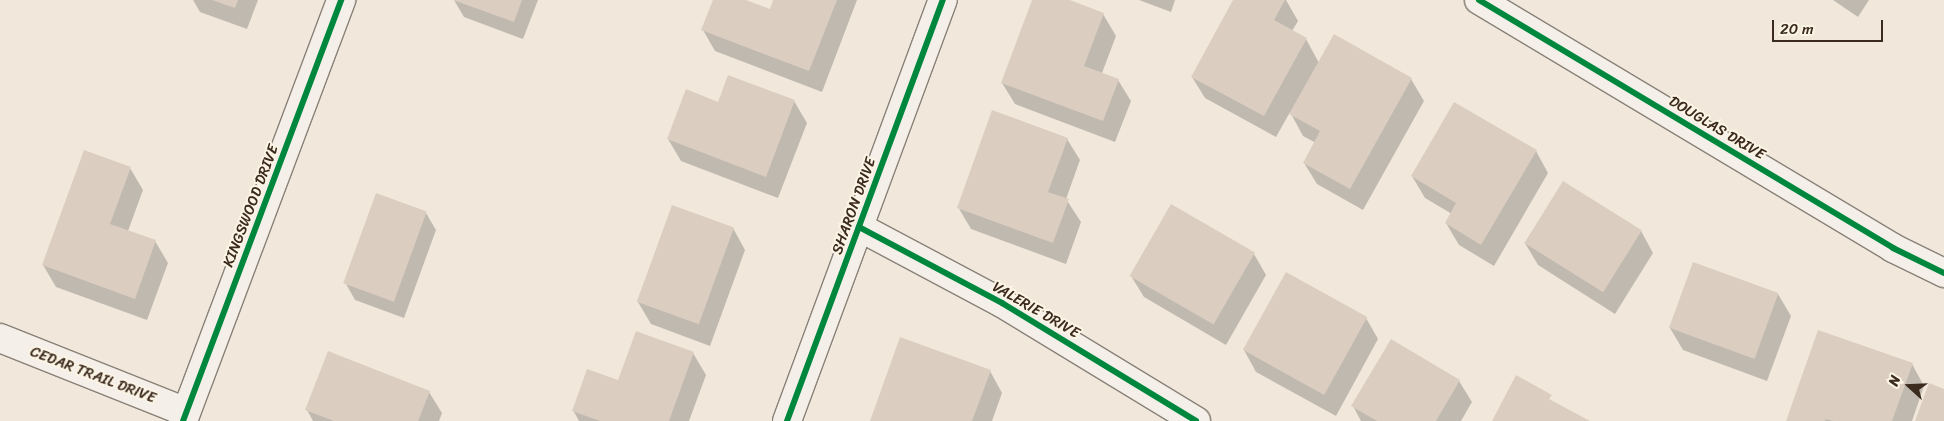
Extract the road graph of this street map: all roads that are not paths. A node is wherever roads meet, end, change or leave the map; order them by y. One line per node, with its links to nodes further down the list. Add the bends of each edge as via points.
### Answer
1 (341, 0): 7 (street, KINGSWOOD DRIVE)
2 (943, 0): 4 (street, SHARON DRIVE)
3 (1479, 0): 5 (street, DOUGLAS DRIVE, via 1892,248)
4 (859, 228): 8 (street, SHARON DRIVE); 9 (street, VALERIE DRIVE, via 1002,303)
5 (1944, 273)
6 (0, 338): 7 (street, CEDAR TRAIL DRIVE)
7 (184, 416)
8 (787, 421)
9 (1196, 421)

